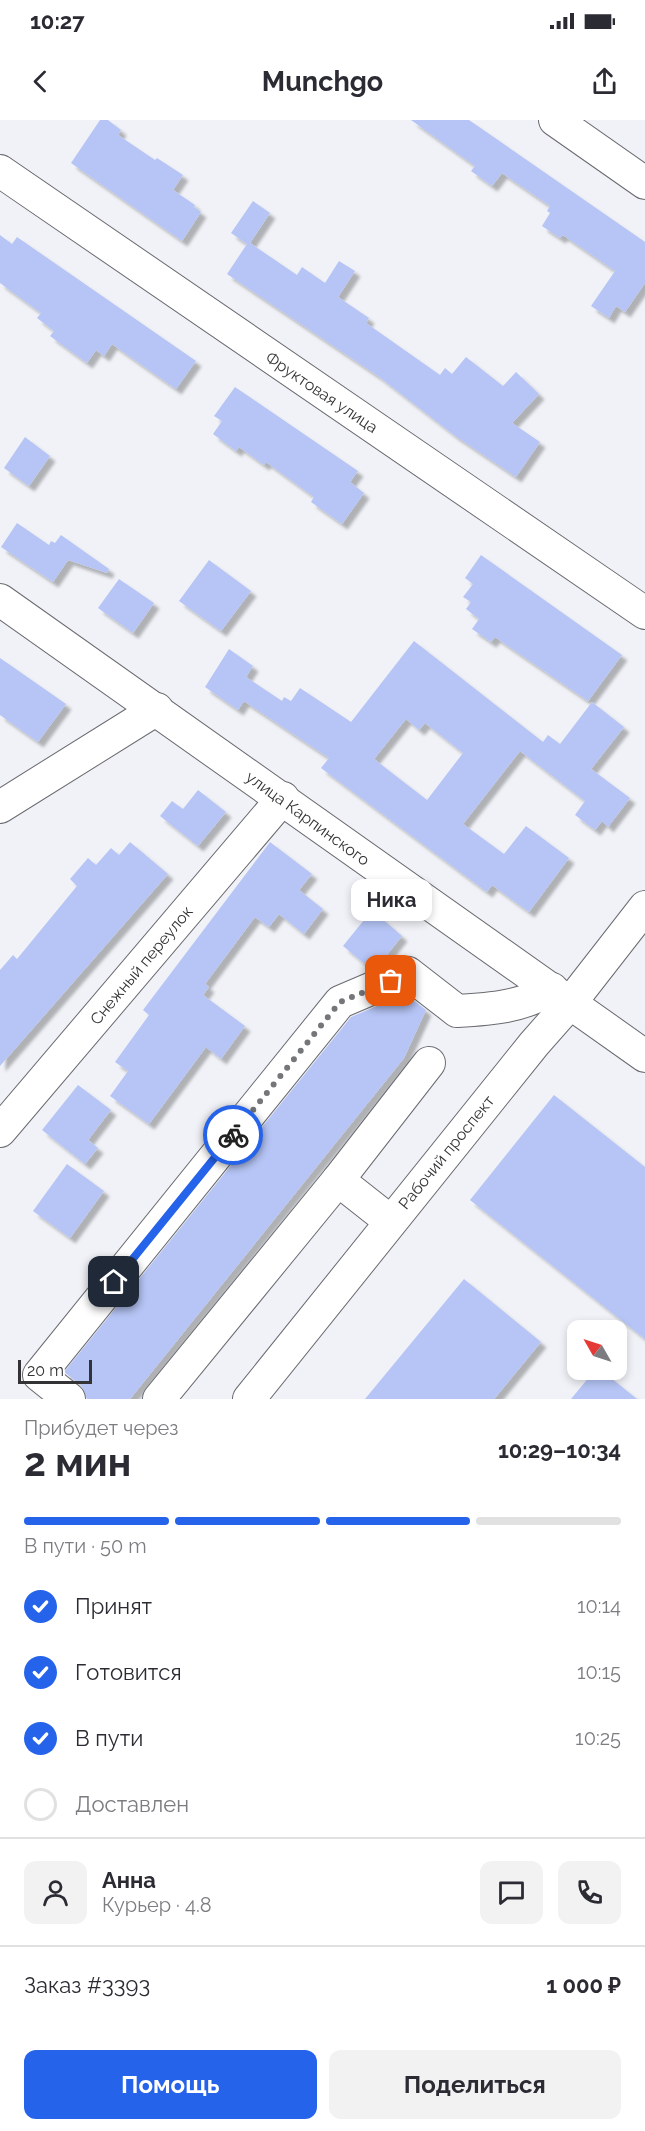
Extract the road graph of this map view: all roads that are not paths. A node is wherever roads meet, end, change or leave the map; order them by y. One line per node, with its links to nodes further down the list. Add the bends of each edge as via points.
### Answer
1 (555, 120): 3 (street)
2 (0, 171): 5 (street, Фруктовая улица)
3 (645, 183)
4 (0, 600): 6 (street, улица Карпинского)
5 (645, 613)
6 (157, 709): 7 (street, улица Карпинского); 8 (street)
7 (282, 798): 10 (street, улица Карпинского); 13 (street, Снежный переулок)
8 (0, 807)
9 (645, 907): 10 (street, Рабочий проспект)
10 (562, 995): 11 (street, улица Карпинского); 15 (street, Рабочий проспект, via 534,1044); 16 (street, via 486,1010 457,1011 408,973 340,1002 39,1375)
11 (645, 1056)
12 (429, 1063): 14 (street)
13 (0, 1131)
14 (338, 1180): 15 (street); 17 (street)
15 (390, 1221): 18 (street, Рабочий проспект)
16 (69, 1399)
17 (159, 1399)
18 (249, 1399)

